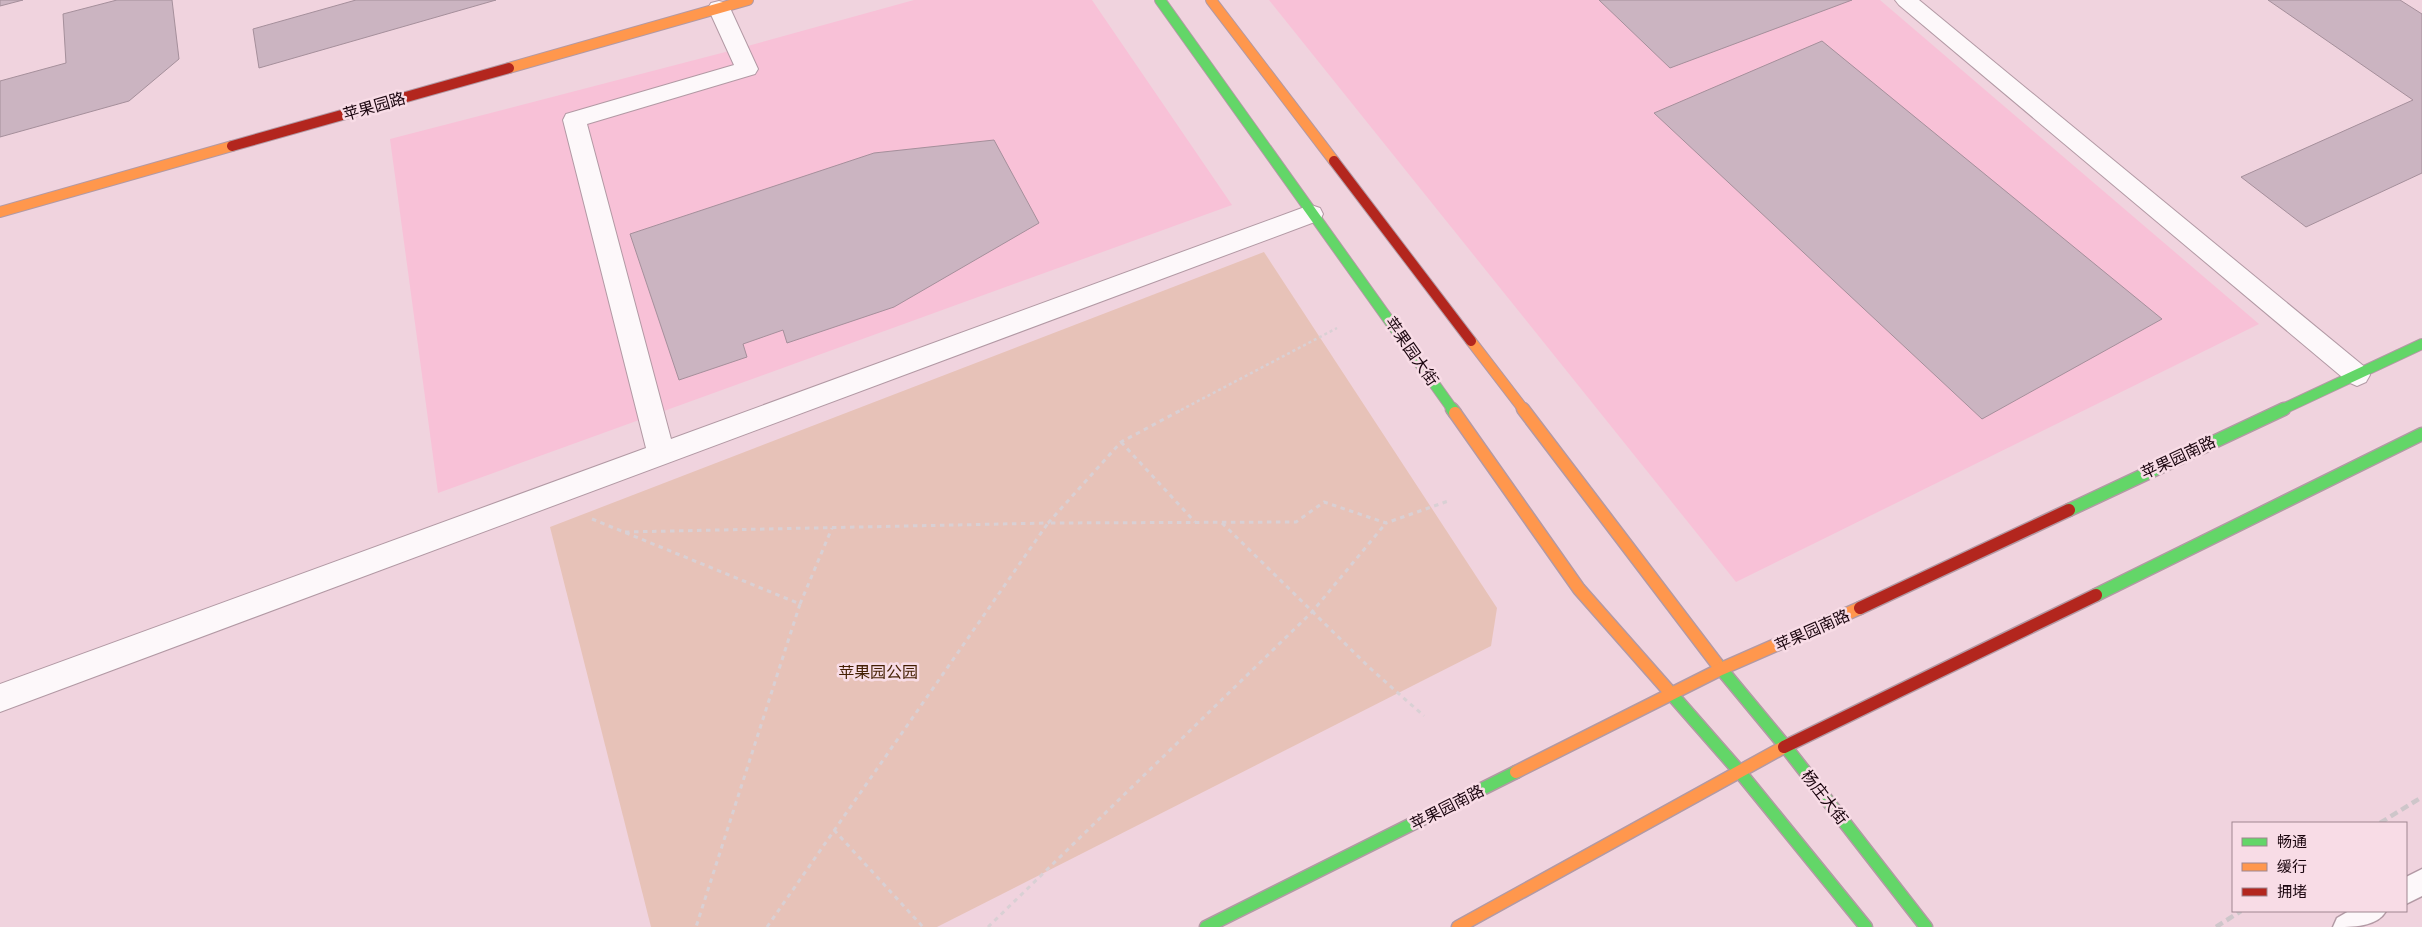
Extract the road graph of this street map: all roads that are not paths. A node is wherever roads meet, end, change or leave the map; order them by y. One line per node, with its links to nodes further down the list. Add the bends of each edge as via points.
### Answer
1 (748, 0): 5 (main road, 苹果园路)
2 (1160, 0): 7 (main road, 苹果园大街)
3 (1211, 0): 12 (main road)
4 (1906, 0): 9 (street)
5 (718, 8): 6 (main road, 苹果园路); 11 (street, via 747,69 574,120)
6 (0, 212)
7 (1311, 214): 11 (street); 13 (main road, 苹果园大街, via 1384,311 1579,590)
8 (2422, 344): 9 (main road, 苹果园南路)
9 (2357, 375): 12 (main road, 苹果园南路, via 1842,617)
10 (2422, 434): 15 (main road)
11 (661, 452): 14 (street)
12 (1721, 669): 13 (main road, 苹果园南路); 15 (main road, 杨庄大街)
13 (1672, 694): 16 (main road); 20 (main road, 苹果园南路)
14 (0, 698)
15 (1785, 746): 16 (main road); 23 (main road, 杨庄大街)
16 (1739, 771): 21 (main road); 22 (main road)
17 (2422, 882): 18 (lane)
18 (2407, 890)
19 (2371, 912): 24 (lane)
20 (1206, 927)
21 (1458, 927)
22 (1866, 927)
23 (1926, 927)
24 (2346, 927)

